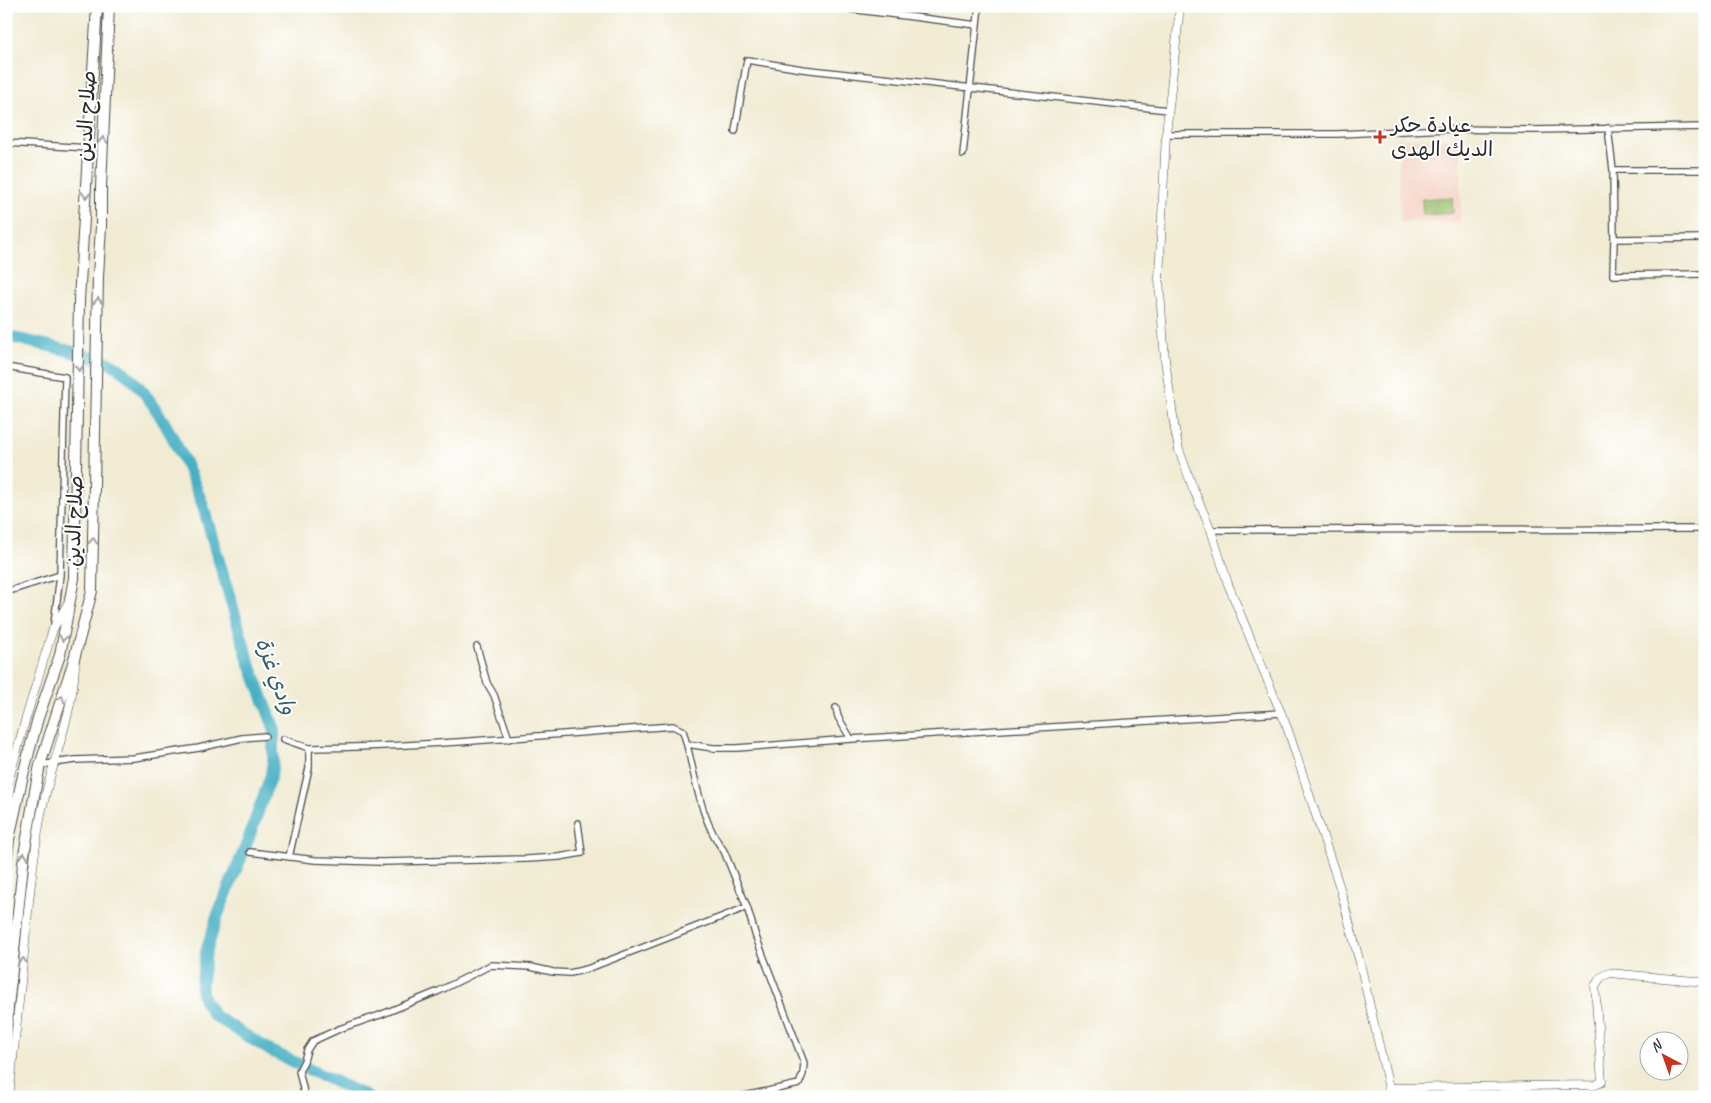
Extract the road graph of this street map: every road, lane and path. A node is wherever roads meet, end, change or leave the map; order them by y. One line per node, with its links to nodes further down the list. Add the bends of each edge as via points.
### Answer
1 (97, 6): 14 (highway, صلاح الدين)
2 (109, 6): 29 (highway, صلاح الدين, one-way to 2, via 92,591 101,187)
3 (826, 6): 6 (street)
4 (979, 6): 6 (street)
5 (1180, 6): 8 (street)
6 (977, 25): 7 (street)
7 (971, 88): 8 (street); 11 (street, via 747,60); 15 (street)
8 (1168, 110): 12 (street)
9 (1705, 127): 10 (street)
10 (1608, 128): 12 (street); 16 (street)
11 (735, 131)
12 (1166, 134): 23 (street, via 1159,279 1165,360 1180,450 1192,488)
13 (6, 143): 14 (street)
14 (89, 148): 26 (highway, صلاح الدين, one-way to 26, via 80,291 74,578)
15 (963, 154)
16 (1613, 170): 17 (street); 19 (street)
17 (1705, 170)
18 (1705, 238): 19 (street)
19 (1614, 239): 20 (street, via 1613,276)
20 (1705, 274)
21 (6, 367): 24 (street, via 65,377)
22 (1705, 529): 23 (street)
23 (1211, 530): 31 (street, via 1228,584)
24 (60, 575): 25 (street); 27 (street)
25 (6, 592)
26 (70, 599): 27 (street); 44 (highway, صلاح الدين, one-way to 44, via 60,655 23,775)
27 (53, 629): 40 (street)
28 (477, 646): 35 (street)
29 (75, 654): 38 (street, via 74,684); 39 (highway, صلاح الدين, one-way to 29)
30 (836, 708): 34 (street)
31 (1281, 713): 34 (street); 48 (street, via 1340,888)
32 (264, 736): 38 (street, via 134,758)
33 (283, 739): 37 (street)
34 (851, 739): 36 (street, via 737,748)
35 (509, 740): 36 (street, via 673,726 683,731); 37 (street)
36 (687, 744): 45 (street, via 704,810)
37 (309, 748): 43 (street, via 309,768)
38 (53, 763): 39 (street); 49 (street, one-way to 38, via 39,822)
39 (40, 765): 47 (highway, صلاح الدين, one-way to 39, via 24,855)
40 (6, 790)
41 (578, 823): 43 (street, via 582,853 559,857 381,862)
42 (250, 852): 43 (street)
43 (289, 857)
44 (6, 864)
45 (747, 907): 50 (street, via 570,973 491,965 380,1016 339,1029 313,1041 306,1050 299,1071); 51 (street, via 804,1063 799,1084)
46 (1705, 982): 48 (street, via 1624,973 1601,977 1595,986 1602,1082 1595,1085)
47 (6, 1027)
48 (1388, 1088): 52 (street)
49 (9, 1097)
50 (306, 1097)
51 (740, 1097)
52 (1391, 1097)

